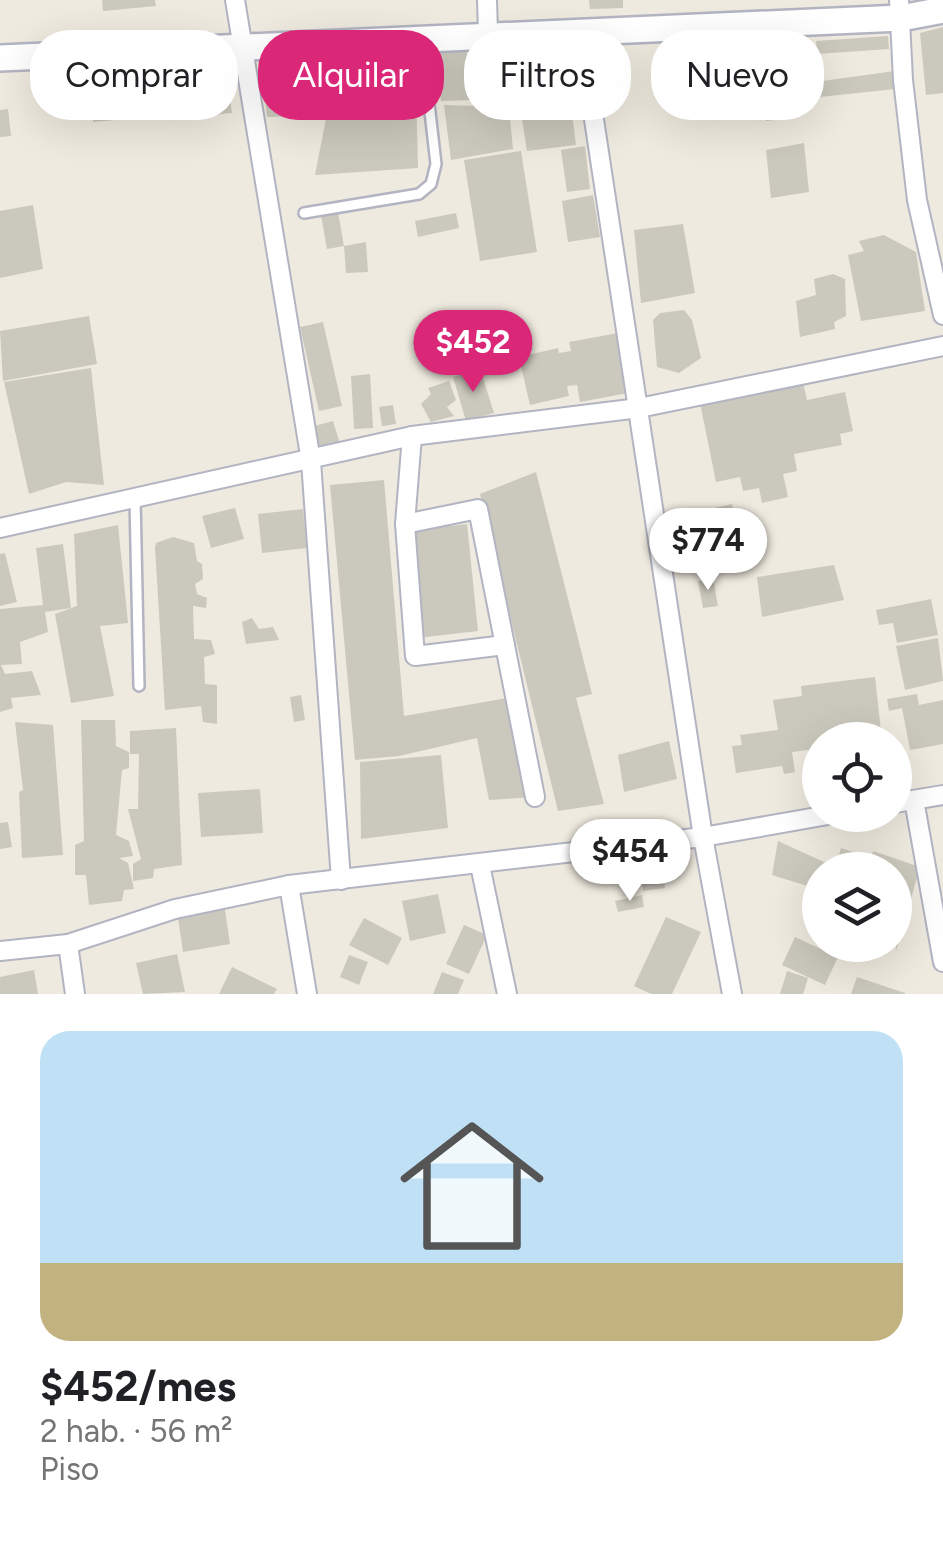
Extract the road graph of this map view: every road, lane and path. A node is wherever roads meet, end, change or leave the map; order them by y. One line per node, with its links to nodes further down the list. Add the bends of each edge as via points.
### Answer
1 (236, 0): 8 (street)
2 (487, 0): 5 (street)
3 (900, 9): 4 (main road); 6 (main road); 13 (street, via 917,200)
4 (943, 10)
5 (488, 30)
6 (631, 30)
7 (258, 47): 8 (main road)
8 (241, 48): 9 (main road); 17 (street)
9 (0, 58)
10 (431, 120): 12 (lane, via 436,164 431,184 419,194)
11 (593, 120): 15 (street)
12 (304, 213)
13 (943, 315)
14 (943, 346): 15 (street)
15 (638, 408): 16 (street); 28 (street)
16 (412, 436): 17 (street); 19 (street)
17 (311, 461): 18 (street); 30 (street)
18 (134, 499): 20 (street); 22 (lane)
19 (405, 524): 21 (street, via 478,509); 21 (street, via 415,656)
20 (0, 528)
21 (505, 645): 24 (street)
22 (139, 686)
23 (943, 795): 25 (street)
24 (536, 797)
25 (912, 801)
26 (802, 819): 28 (street)
27 (911, 832): 34 (street)
28 (703, 836): 29 (street); 38 (street)
29 (480, 865): 30 (street); 37 (street)
30 (341, 880): 31 (street)
31 (289, 885): 32 (street, via 175,909); 36 (street)
32 (68, 944): 33 (street); 35 (street)
33 (0, 951)
34 (943, 962)
35 (75, 994)
36 (306, 994)
37 (506, 994)
38 (732, 994)

